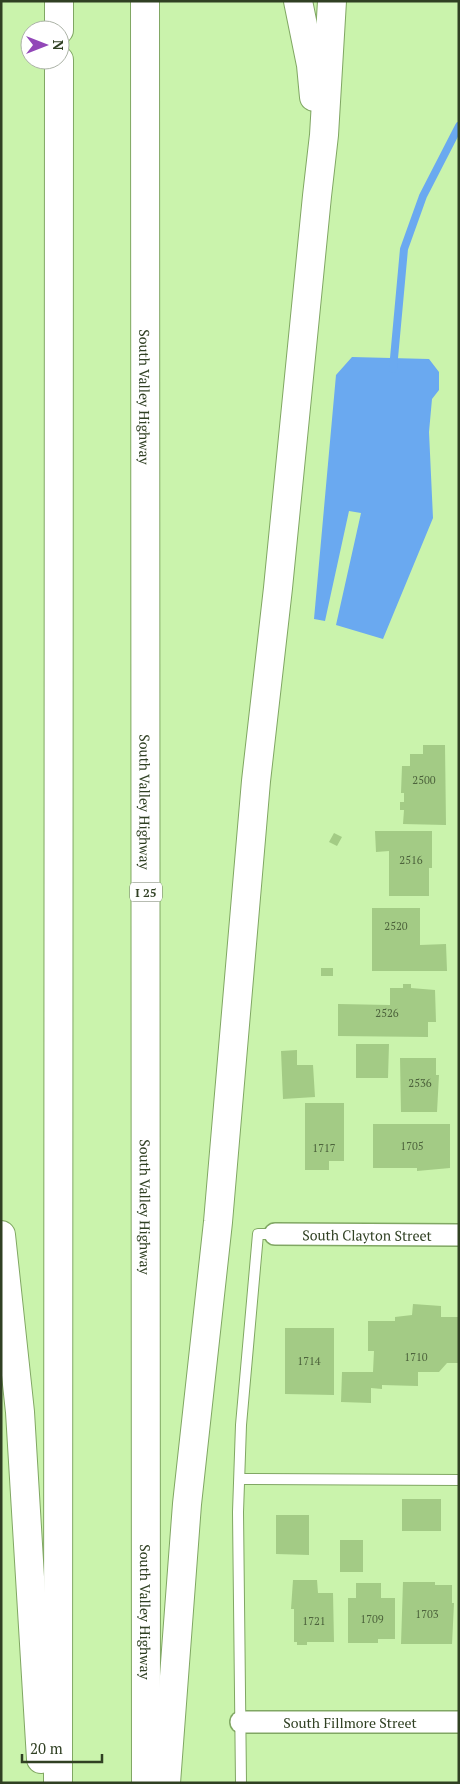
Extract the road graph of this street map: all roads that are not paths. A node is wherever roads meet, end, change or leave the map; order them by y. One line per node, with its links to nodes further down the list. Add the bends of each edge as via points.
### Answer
1 (59, 1): 5 (highway)
2 (145, 1): 17 (highway, South Valley Highway / I 25)
3 (298, 1): 7 (highway, via 312,75)
4 (332, 1): 7 (highway, via 326,118)
5 (59, 20)
6 (59, 70): 16 (highway)
7 (316, 196): 18 (highway, via 256,781 218,1222 186,1504)
8 (275, 1234): 10 (street, South Clayton Street); 11 (lane, via 258,1234 241,1425)
9 (1, 1235): 15 (highway, via 20,1412)
10 (459, 1235)
11 (240, 1480): 12 (lane); 13 (lane)
12 (459, 1480)
13 (241, 1722): 14 (street, South Fillmore Street); 19 (lane)
14 (459, 1722)
15 (43, 1783)
16 (58, 1783)
17 (146, 1783)
18 (166, 1783)
19 (241, 1783)

